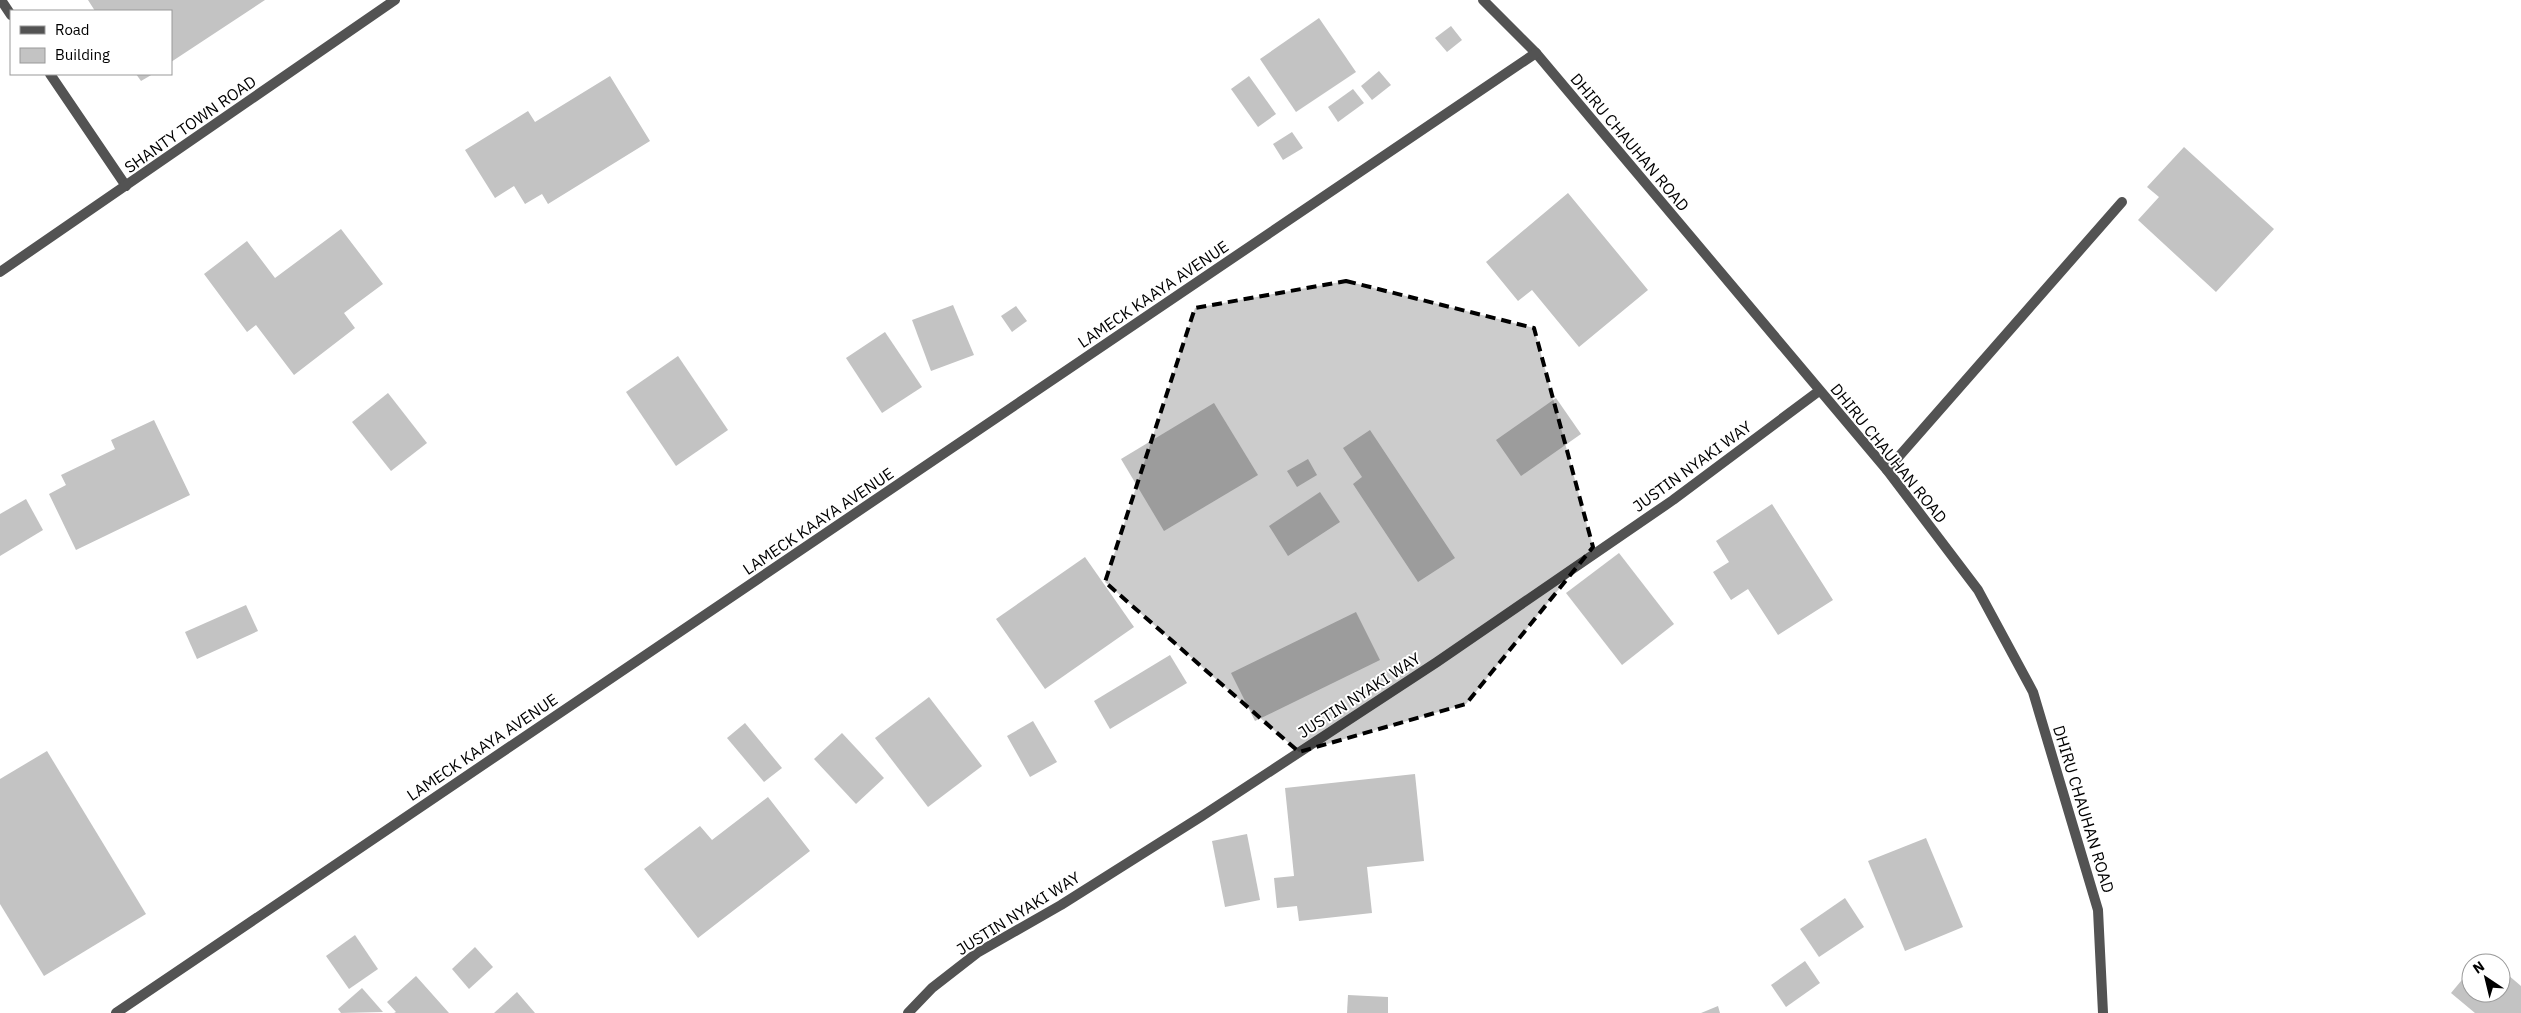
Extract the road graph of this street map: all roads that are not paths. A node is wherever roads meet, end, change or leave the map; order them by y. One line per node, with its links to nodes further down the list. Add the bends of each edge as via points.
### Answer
1 (1, 0): 4 (street)
2 (396, 0): 7 (street, SHANTY TOWN ROAD)
3 (1483, 0): 5 (street, DHIRU CHAUHAN ROAD)
4 (10, 14)
5 (1536, 53): 10 (street, DHIRU CHAUHAN ROAD); 12 (street, LAMECK KAAYA AVENUE)
6 (51, 75): 7 (street)
7 (126, 186): 9 (street, SHANTY TOWN ROAD)
8 (2122, 202): 11 (street)
9 (0, 272)
10 (1819, 391): 11 (street, DHIRU CHAUHAN ROAD); 13 (street, JUSTIN NYAKI WAY, via 1673,500 1437,662 1202,816 1061,905 977,953 932,988)
11 (1887, 470): 14 (street, DHIRU CHAUHAN ROAD, via 1978,590 2033,692 2098,910)
12 (116, 1013)
13 (908, 1013)
14 (2103, 1013)

